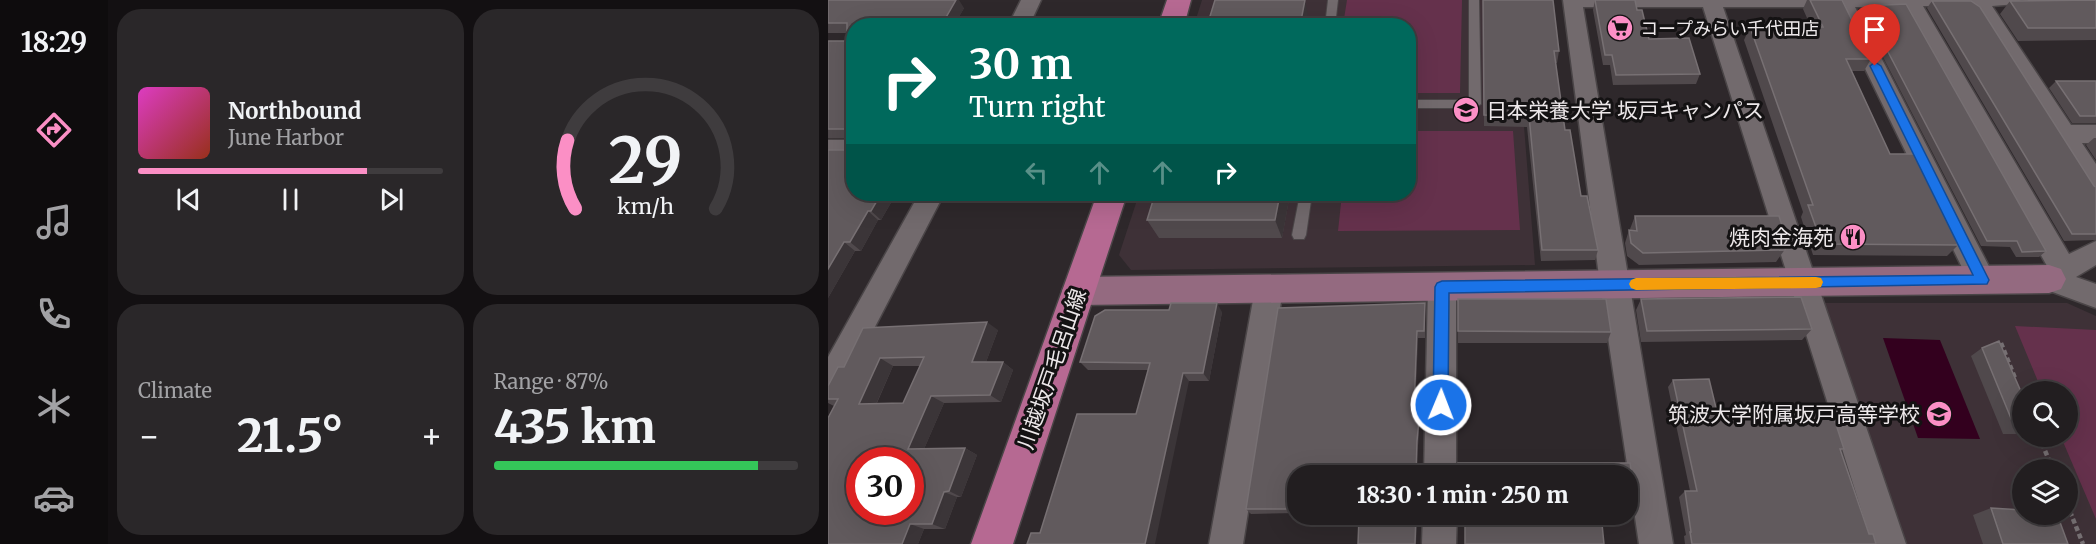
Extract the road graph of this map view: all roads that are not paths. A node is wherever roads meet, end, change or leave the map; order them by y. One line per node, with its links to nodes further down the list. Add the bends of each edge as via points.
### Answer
1 (1031, 0): 10 (street)
2 (1179, 0): 11 (main road)
3 (1333, 0): 12 (lane)
4 (1474, 0): 13 (lane, via 1475,104)
5 (1978, 0): 6 (street); 8 (street); 14 (street)
6 (2010, 0)
7 (1711, 1): 9 (street); 26 (street); 27 (street, via 1572,1)
8 (1910, 1): 9 (street); 24 (street)
9 (1843, 2): 25 (street)
10 (1022, 18)
11 (1173, 18)
12 (1331, 18)
13 (1416, 104)
14 (2064, 134): 15 (street); 18 (street)
15 (2096, 134)
16 (828, 149): 17 (street)
17 (846, 149)
18 (2096, 184)
19 (927, 201): 32 (street)
20 (1111, 201): 30 (main road, 川越坂戸毛呂山線)
21 (1305, 201): 22 (lane)
22 (1299, 235)
23 (2096, 252): 24 (street)
24 (2056, 274): 25 (street); 31 (street)
25 (1982, 280): 26 (street)
26 (1804, 283): 27 (street); 39 (street)
27 (1614, 284): 28 (street); 38 (street)
28 (1442, 287): 29 (street); 33 (street)
29 (1269, 289): 30 (street); 36 (street)
30 (1079, 291): 35 (main road, 川越坂戸毛呂山線)
31 (2096, 296)
32 (828, 386)
33 (1440, 465)
34 (1440, 525): 37 (street)
35 (992, 544)
36 (1226, 544)
37 (1439, 544)
38 (1656, 544)
39 (1889, 544)

